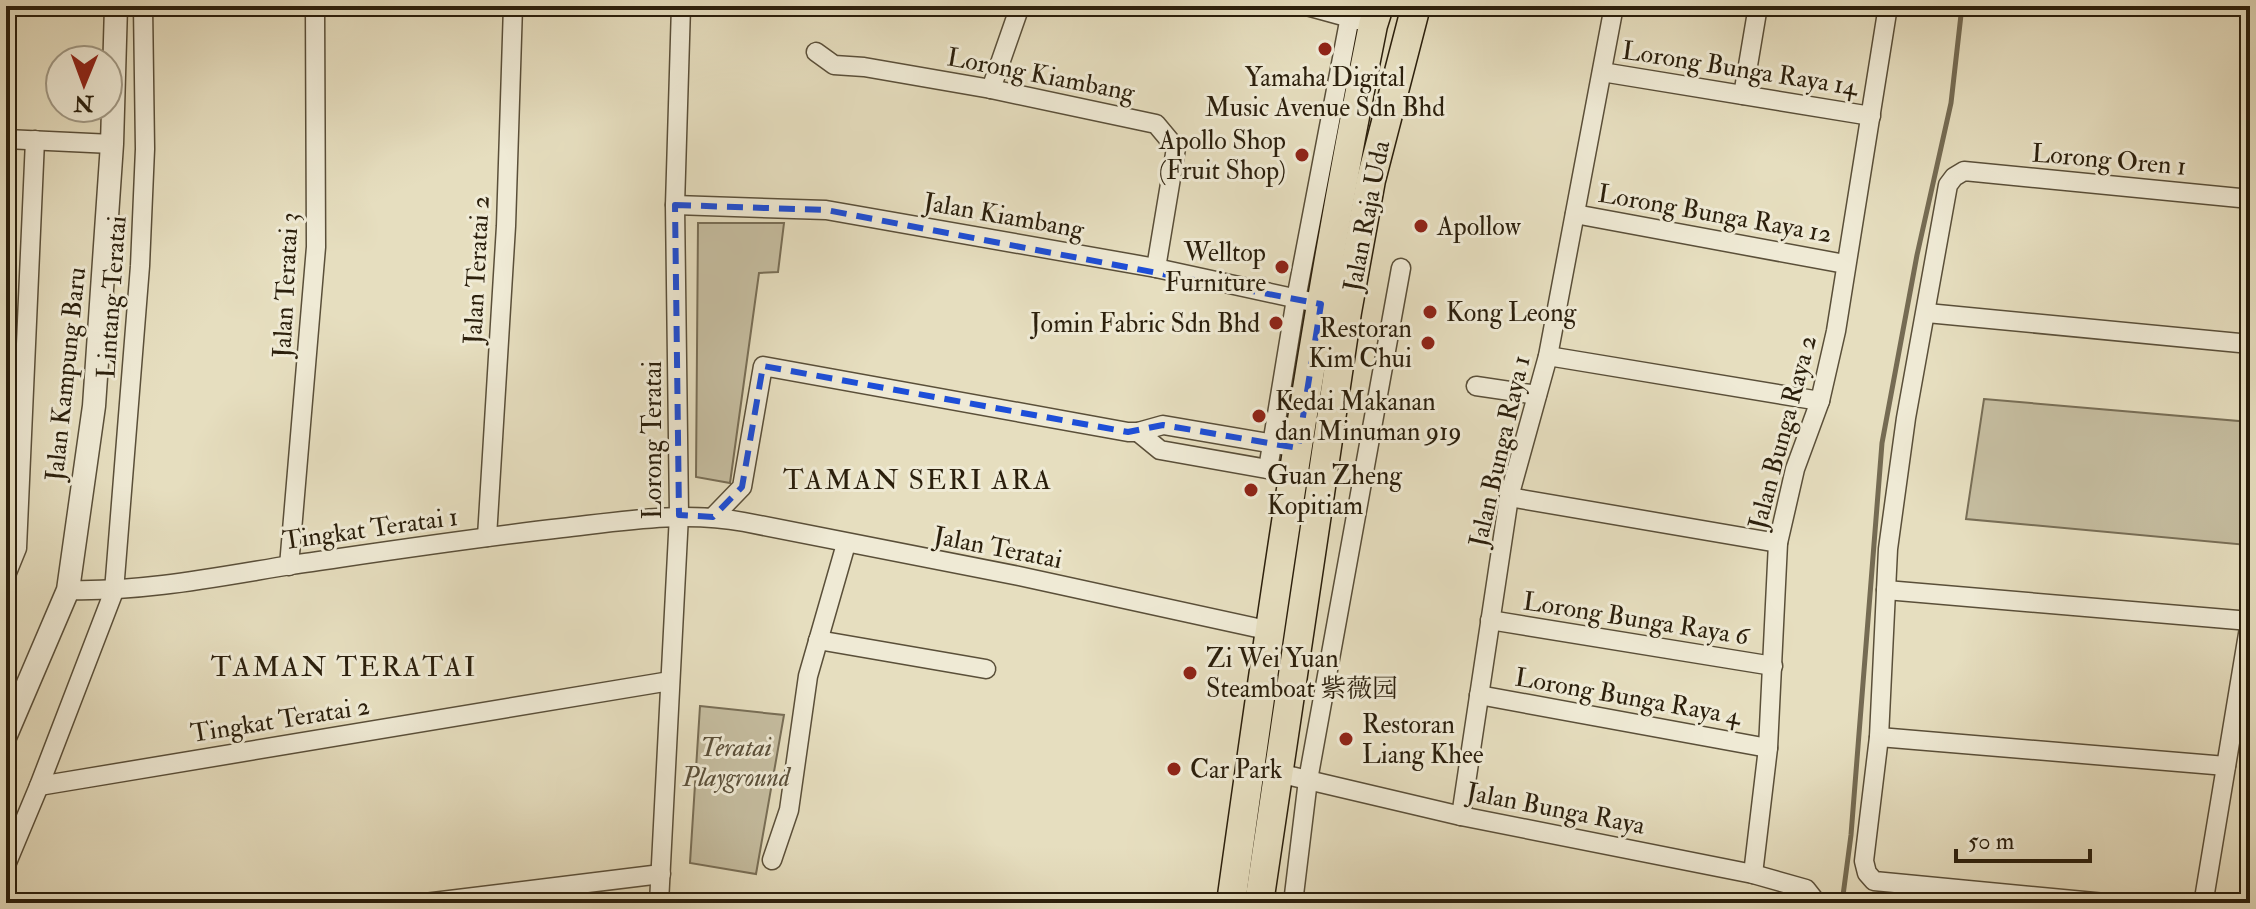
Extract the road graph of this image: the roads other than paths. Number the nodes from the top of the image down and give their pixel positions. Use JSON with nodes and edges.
{"nodes":[{"id":1,"x":116,"y":6,"type":"edge"},
{"id":2,"x":143,"y":6,"type":"edge"},
{"id":3,"x":315,"y":6,"type":"edge"},
{"id":4,"x":513,"y":6,"type":"edge"},
{"id":5,"x":681,"y":6,"type":"edge"},
{"id":6,"x":1020,"y":6,"type":"edge"},
{"id":7,"x":1307,"y":6,"type":"edge"},
{"id":8,"x":1416,"y":6,"type":"edge"},
{"id":9,"x":1614,"y":6,"type":"edge"},
{"id":10,"x":1758,"y":6,"type":"edge"},
{"id":11,"x":1888,"y":6,"type":"edge"},
{"id":12,"x":1363,"y":14,"type":"edge"},
{"id":13,"x":816,"y":52,"type":"dead end"},
{"id":14,"x":1602,"y":72,"type":"junction"},
{"id":15,"x":991,"y":89,"type":"junction"},
{"id":16,"x":1743,"y":95,"type":"junction"},
{"id":17,"x":1871,"y":116,"type":"junction"},
{"id":18,"x":6,"y":139,"type":"edge"},
{"id":19,"x":35,"y":140,"type":"junction"},
{"id":20,"x":112,"y":144,"type":"junction"},
{"id":21,"x":1344,"y":167,"type":"junction"},
{"id":22,"x":1372,"y":173,"type":"junction"},
{"id":23,"x":2250,"y":199,"type":"edge"},
{"id":24,"x":675,"y":205,"type":"junction"},
{"id":25,"x":1575,"y":214,"type":"junction"},
{"id":26,"x":1845,"y":264,"type":"junction"},
{"id":27,"x":1156,"y":268,"type":"junction"},
{"id":28,"x":1401,"y":268,"type":"dead end"},
{"id":29,"x":1309,"y":301,"type":"junction"},
{"id":30,"x":1927,"y":313,"type":"junction"},
{"id":31,"x":2250,"y":344,"type":"edge"},
{"id":32,"x":1548,"y":356,"type":"junction"},
{"id":33,"x":1476,"y":386,"type":"dead end"},
{"id":34,"x":1537,"y":395,"type":"junction"},
{"id":35,"x":1820,"y":401,"type":"junction"},
{"id":36,"x":1138,"y":432,"type":"junction"},
{"id":37,"x":1283,"y":458,"type":"junction"},
{"id":38,"x":1509,"y":497,"type":"junction"},
{"id":39,"x":679,"y":515,"type":"junction"},
{"id":40,"x":713,"y":517,"type":"junction"},
{"id":41,"x":487,"y":537,"type":"junction"},
{"id":42,"x":1778,"y":543,"type":"junction"},
{"id":43,"x":846,"y":544,"type":"junction"},
{"id":44,"x":289,"y":566,"type":"junction"},
{"id":45,"x":6,"y":575,"type":"edge"},
{"id":46,"x":68,"y":590,"type":"junction"},
{"id":47,"x":1886,"y":590,"type":"junction"},
{"id":48,"x":114,"y":591,"type":"junction"},
{"id":49,"x":1490,"y":620,"type":"junction"},
{"id":50,"x":2250,"y":622,"type":"edge"},
{"id":51,"x":1271,"y":631,"type":"junction"},
{"id":52,"x":818,"y":640,"type":"junction"},
{"id":53,"x":1773,"y":666,"type":"junction"},
{"id":54,"x":986,"y":669,"type":"dead end"},
{"id":55,"x":670,"y":681,"type":"junction"},
{"id":56,"x":1479,"y":695,"type":"junction"},
{"id":57,"x":6,"y":735,"type":"edge"},
{"id":58,"x":1879,"y":737,"type":"junction"},
{"id":59,"x":1768,"y":748,"type":"junction"},
{"id":60,"x":2226,"y":766,"type":"junction"},
{"id":61,"x":1278,"y":773,"type":"junction"},
{"id":62,"x":1308,"y":780,"type":"junction"},
{"id":63,"x":39,"y":786,"type":"junction"},
{"id":64,"x":1461,"y":816,"type":"junction"},
{"id":65,"x":772,"y":860,"type":"dead end"},
{"id":66,"x":6,"y":865,"type":"edge"},
{"id":67,"x":661,"y":874,"type":"junction"},
{"id":68,"x":1753,"y":874,"type":"junction"},
{"id":69,"x":425,"y":903,"type":"edge"},
{"id":70,"x":659,"y":903,"type":"edge"},
{"id":71,"x":1231,"y":903,"type":"edge"},
{"id":72,"x":1259,"y":903,"type":"edge"},
{"id":73,"x":1293,"y":903,"type":"edge"},
{"id":74,"x":1817,"y":903,"type":"edge"},
{"id":75,"x":2105,"y":903,"type":"edge"},
{"id":76,"x":2200,"y":903,"type":"edge"}],
"edges":[{"from":1,"to":20,"type":"street","name":"Jalan Kampung Baru"},
{"from":2,"to":48,"type":"street","name":"Lintang Teratai"},
{"from":3,"to":44,"type":"street","name":"Jalan Teratai 3"},
{"from":4,"to":41,"type":"street","name":"Jalan Teratai 2"},
{"from":5,"to":24,"type":"street","name":"Lorong Teratai"},
{"from":6,"to":15,"type":"street"},
{"from":7,"to":12,"type":"street"},
{"from":8,"to":22,"type":"main road","name":"Jalan Raja Uda"},
{"from":9,"to":14,"type":"street","name":"Jalan Bunga Raya 1"},
{"from":10,"to":16,"type":"street"},
{"from":11,"to":17,"type":"street","name":"Jalan Bunga Raya 2"},
{"from":12,"to":21,"type":"main road","name":"Jalan Raja Uda"},
{"from":12,"to":29,"type":"street","name":"Jalan Raja Uda"},
{"from":13,"to":15,"type":"street","name":"Lorong Kiambang"},
{"from":14,"to":16,"type":"street","name":"Lorong Bunga Raya 14"},
{"from":14,"to":25,"type":"street","name":"Jalan Bunga Raya 1"},
{"from":15,"to":27,"type":"street","name":"Lorong Kiambang"},
{"from":16,"to":17,"type":"street","name":"Lorong Bunga Raya 14"},
{"from":17,"to":26,"type":"street","name":"Jalan Bunga Raya 2"},
{"from":18,"to":19,"type":"street"},
{"from":19,"to":20,"type":"street"},
{"from":19,"to":45,"type":"street"},
{"from":20,"to":46,"type":"street","name":"Jalan Kampung Baru"},
{"from":21,"to":22,"type":"main road"},
{"from":21,"to":29,"type":"main road","name":"Jalan Raja Uda"},
{"from":22,"to":61,"type":"main road","name":"Jalan Raja Uda"},
{"from":23,"to":30,"type":"street","name":"Lorong Oren 1"},
{"from":24,"to":27,"type":"street","name":"Jalan Kiambang"},
{"from":24,"to":39,"type":"street","name":"Lorong Teratai"},
{"from":25,"to":26,"type":"street","name":"Lorong Bunga Raya 12"},
{"from":25,"to":32,"type":"street","name":"Jalan Bunga Raya 1"},
{"from":26,"to":35,"type":"street","name":"Jalan Bunga Raya 2"},
{"from":27,"to":29,"type":"street","name":"Jalan Kiambang"},
{"from":28,"to":62,"type":"street"},
{"from":29,"to":37,"type":"main road","name":"Jalan Raja Uda"},
{"from":30,"to":31,"type":"street"},
{"from":30,"to":47,"type":"street"},
{"from":32,"to":34,"type":"street","name":"Jalan Bunga Raya 1"},
{"from":32,"to":35,"type":"street"},
{"from":33,"to":34,"type":"street"},
{"from":34,"to":38,"type":"street","name":"Jalan Bunga Raya 1"},
{"from":35,"to":42,"type":"street","name":"Jalan Bunga Raya 2"},
{"from":36,"to":37,"type":"street"},
{"from":36,"to":37,"type":"street"},
{"from":36,"to":40,"type":"street"},
{"from":37,"to":51,"type":"main road","name":"Jalan Raja Uda"},
{"from":38,"to":42,"type":"street"},
{"from":38,"to":49,"type":"street","name":"Jalan Bunga Raya 1"},
{"from":39,"to":40,"type":"street","name":"Jalan Teratai"},
{"from":39,"to":41,"type":"street","name":"Tingkat Teratai 1"},
{"from":39,"to":55,"type":"street","name":"Lorong Teratai"},
{"from":40,"to":43,"type":"street","name":"Jalan Teratai"},
{"from":41,"to":44,"type":"street","name":"Tingkat Teratai 1"},
{"from":42,"to":53,"type":"street","name":"Jalan Bunga Raya 2"},
{"from":43,"to":51,"type":"street","name":"Jalan Teratai"},
{"from":43,"to":52,"type":"street"},
{"from":44,"to":48,"type":"street","name":"Tingkat Teratai 1"},
{"from":46,"to":48,"type":"street","name":"Tingkat Teratai 1"},
{"from":46,"to":57,"type":"street","name":"Jalan Kampung Baru"},
{"from":47,"to":50,"type":"street"},
{"from":47,"to":58,"type":"street"},
{"from":48,"to":63,"type":"street","name":"Lintang Teratai"},
{"from":49,"to":53,"type":"street","name":"Lorong Bunga Raya 6"},
{"from":49,"to":56,"type":"street","name":"Jalan Bunga Raya 1"},
{"from":50,"to":60,"type":"street"},
{"from":51,"to":71,"type":"main road","name":"Jalan Raja Uda"},
{"from":52,"to":54,"type":"street"},
{"from":52,"to":65,"type":"street"},
{"from":53,"to":59,"type":"street","name":"Jalan Bunga Raya 2"},
{"from":55,"to":63,"type":"street","name":"Tingkat Teratai 2"},
{"from":55,"to":67,"type":"street","name":"Lorong Teratai"},
{"from":56,"to":59,"type":"street","name":"Lorong Bunga Raya 4"},
{"from":56,"to":64,"type":"street","name":"Jalan Bunga Raya 1"},
{"from":58,"to":60,"type":"street"},
{"from":58,"to":75,"type":"street"},
{"from":59,"to":68,"type":"street","name":"Jalan Bunga Raya 2"},
{"from":60,"to":76,"type":"street"},
{"from":61,"to":62,"type":"street","name":"Jalan Bunga Raya"},
{"from":61,"to":72,"type":"main road","name":"Jalan Raja Uda"},
{"from":62,"to":64,"type":"street","name":"Jalan Bunga Raya"},
{"from":62,"to":73,"type":"street"},
{"from":63,"to":66,"type":"street","name":"Lintang Teratai"},
{"from":64,"to":68,"type":"street","name":"Jalan Bunga Raya"},
{"from":67,"to":69,"type":"street"},
{"from":67,"to":70,"type":"street","name":"Lorong Teratai"},
{"from":68,"to":74,"type":"street","name":"Jalan Bunga Raya"}]}
